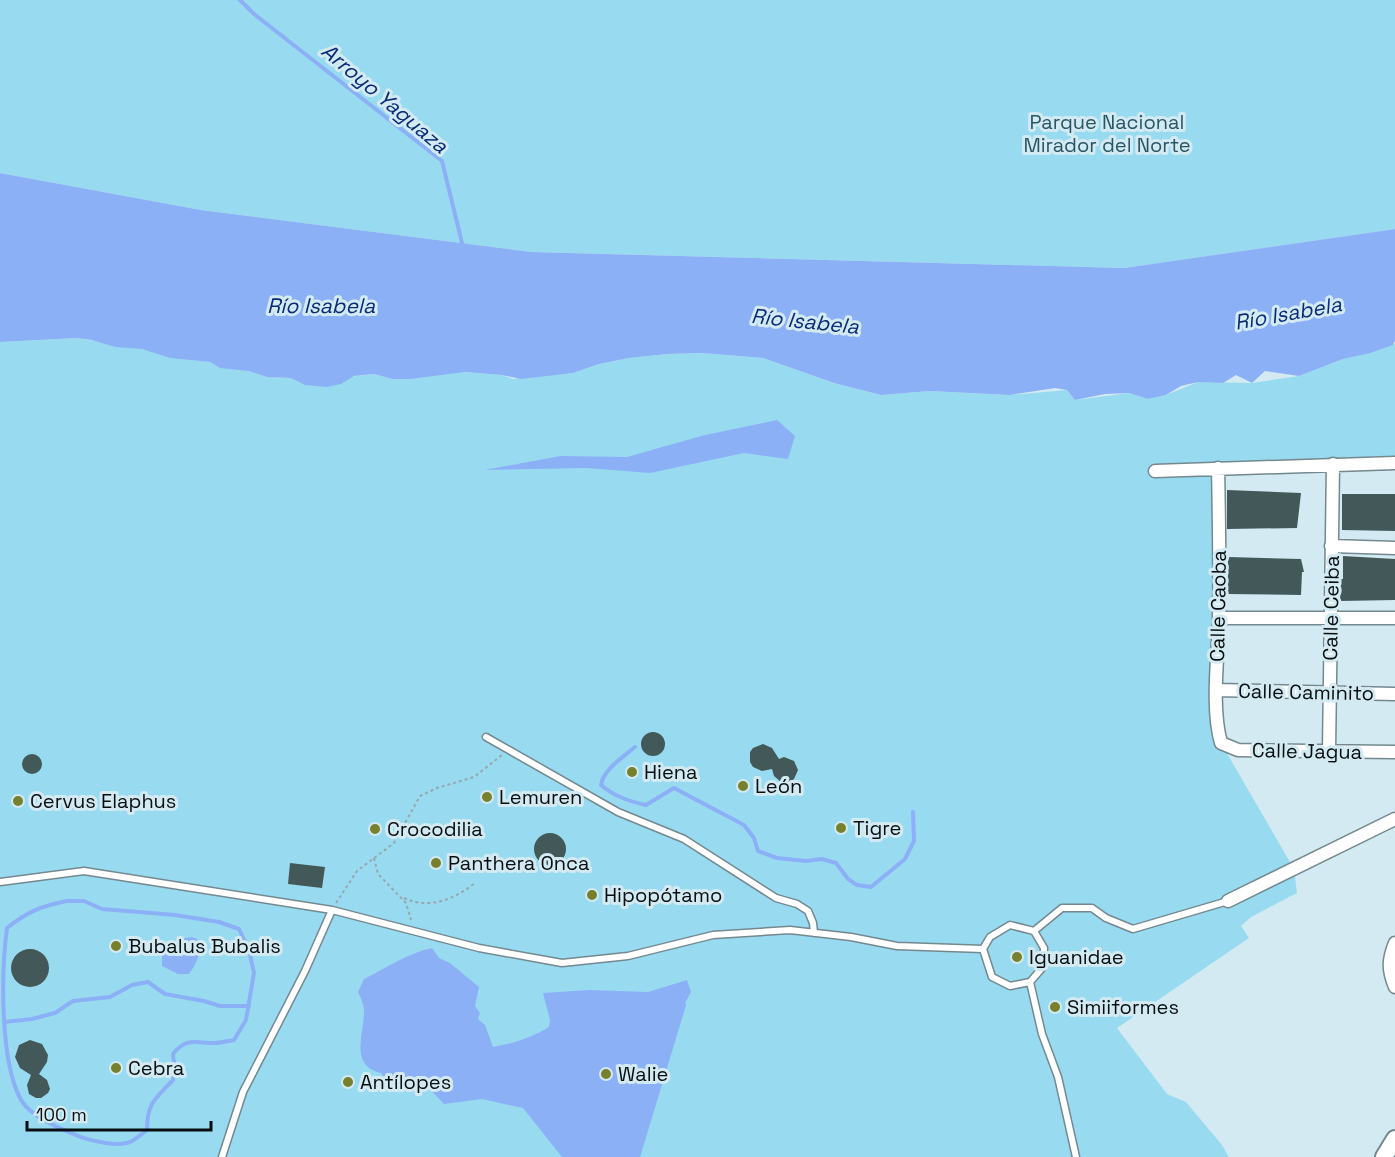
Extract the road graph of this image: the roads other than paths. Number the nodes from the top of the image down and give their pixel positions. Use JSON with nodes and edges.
{"nodes":[{"id":1,"x":1395,"y":463,"type":"edge"},
{"id":2,"x":1333,"y":465,"type":"junction"},
{"id":3,"x":1218,"y":468,"type":"junction"},
{"id":4,"x":1155,"y":471,"type":"dead end"},
{"id":5,"x":1331,"y":546,"type":"junction"},
{"id":6,"x":1395,"y":548,"type":"edge"},
{"id":7,"x":1330,"y":617,"type":"junction"},
{"id":8,"x":1219,"y":618,"type":"junction"},
{"id":9,"x":1395,"y":618,"type":"edge"},
{"id":10,"x":1217,"y":690,"type":"junction"},
{"id":11,"x":1330,"y":693,"type":"junction"},
{"id":12,"x":1395,"y":694,"type":"edge"},
{"id":13,"x":486,"y":737,"type":"dead end"},
{"id":14,"x":1221,"y":743,"type":"joint"},
{"id":15,"x":1329,"y":751,"type":"junction"},
{"id":16,"x":1395,"y":752,"type":"edge"},
{"id":17,"x":1395,"y":819,"type":"edge"},
{"id":18,"x":0,"y":882,"type":"edge"},
{"id":19,"x":1228,"y":901,"type":"joint"},
{"id":20,"x":332,"y":910,"type":"junction"},
{"id":21,"x":1034,"y":931,"type":"junction"},
{"id":22,"x":814,"y":933,"type":"junction"},
{"id":23,"x":1395,"y":943,"type":"edge"},
{"id":24,"x":983,"y":949,"type":"junction"},
{"id":25,"x":1030,"y":982,"type":"junction"},
{"id":26,"x":1395,"y":987,"type":"edge"},
{"id":27,"x":1395,"y":1139,"type":"edge"},
{"id":28,"x":222,"y":1157,"type":"edge"},
{"id":29,"x":1076,"y":1157,"type":"edge"},
{"id":30,"x":1384,"y":1157,"type":"edge"}],
"edges":[{"from":1,"to":2,"type":"street"},
{"from":2,"to":3,"type":"street"},
{"from":2,"to":5,"type":"street","name":"Calle Ceiba"},
{"from":3,"to":4,"type":"street"},
{"from":3,"to":8,"type":"street","name":"Calle Caoba"},
{"from":5,"to":6,"type":"street"},
{"from":5,"to":7,"type":"street","name":"Calle Ceiba"},
{"from":7,"to":8,"type":"street"},
{"from":7,"to":9,"type":"street"},
{"from":7,"to":11,"type":"street","name":"Calle Ceiba"},
{"from":8,"to":10,"type":"street","name":"Calle Caoba"},
{"from":10,"to":11,"type":"street","name":"Calle Caminito"},
{"from":10,"to":14,"type":"street","name":"Calle Caoba"},
{"from":11,"to":12,"type":"street","name":"Calle Caminito"},
{"from":11,"to":15,"type":"street","name":"Calle Ceiba"},
{"from":13,"to":22,"type":"lane"},
{"from":14,"to":15,"type":"street","name":"Calle Jagua"},
{"from":15,"to":16,"type":"street","name":"Calle Jagua"},
{"from":17,"to":19,"type":"street"},
{"from":18,"to":20,"type":"lane"},
{"from":19,"to":21,"type":"lane"},
{"from":20,"to":22,"type":"lane"},
{"from":20,"to":28,"type":"lane"},
{"from":21,"to":24,"type":"lane"},
{"from":21,"to":25,"type":"lane"},
{"from":22,"to":24,"type":"lane"},
{"from":23,"to":26,"type":"street"},
{"from":24,"to":25,"type":"lane"},
{"from":25,"to":29,"type":"lane"},
{"from":27,"to":30,"type":"main road"}]}
